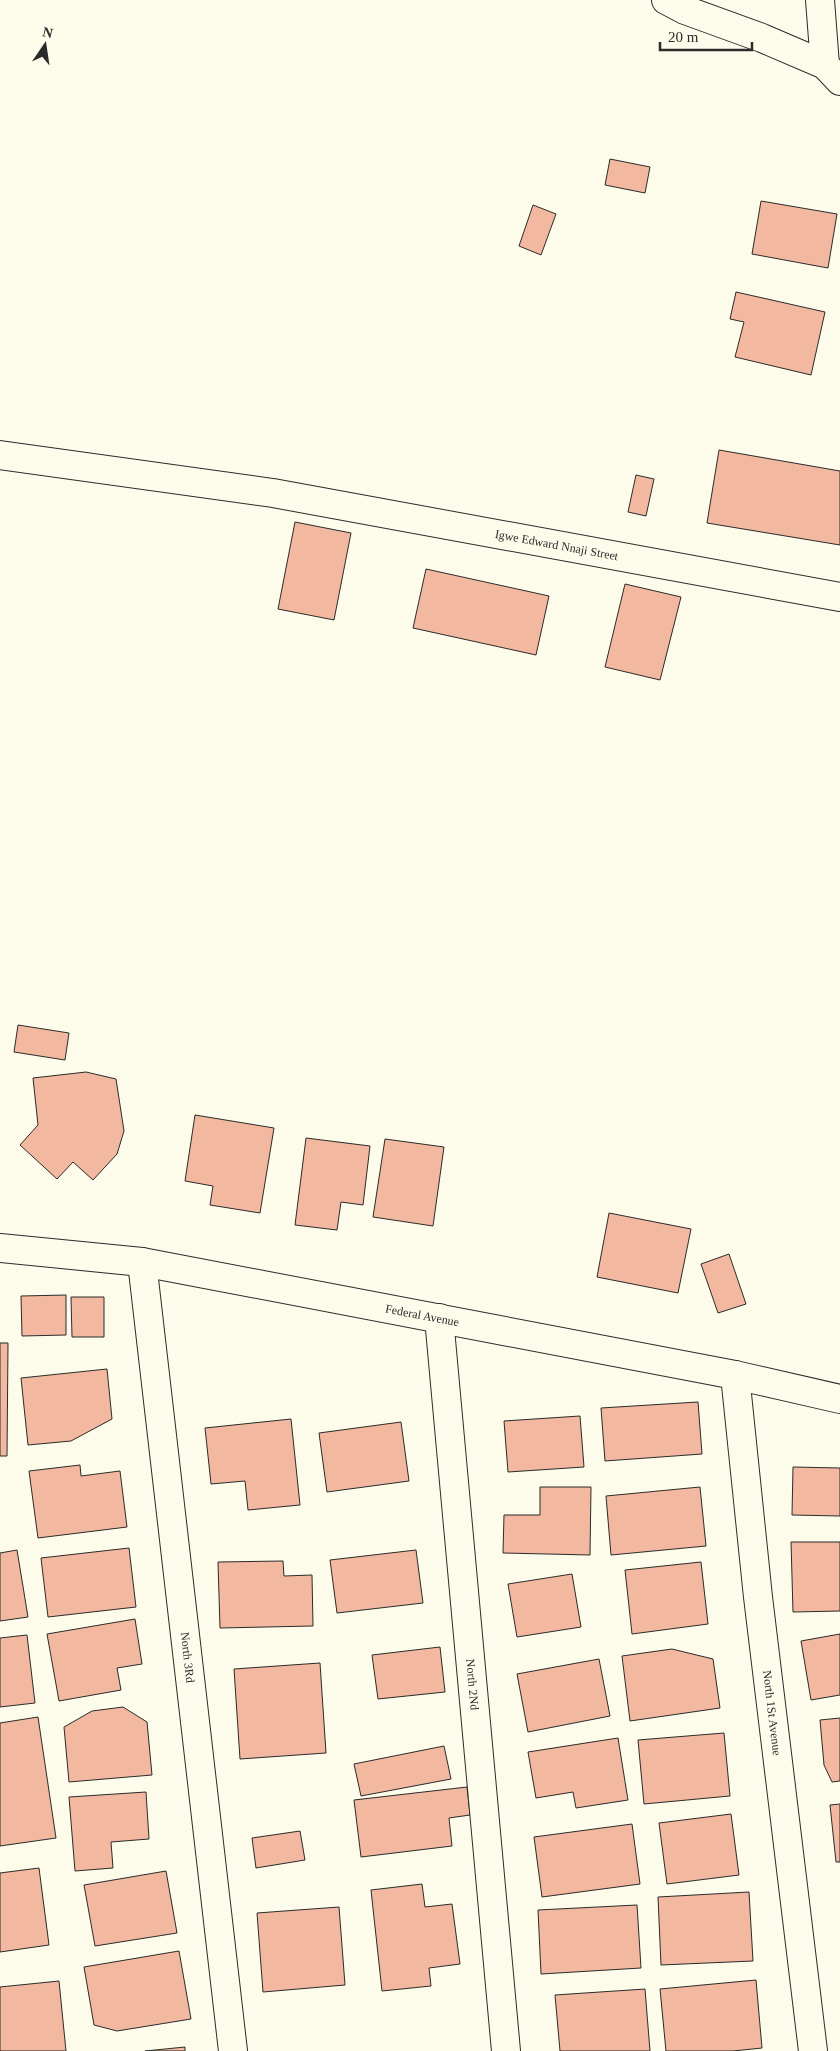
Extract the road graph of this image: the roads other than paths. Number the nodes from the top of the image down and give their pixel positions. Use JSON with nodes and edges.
{"nodes":[{"id":1,"x":666,"y":0,"type":"edge"},
{"id":2,"x":820,"y":0,"type":"edge"},
{"id":3,"x":832,"y":73,"type":"edge"},
{"id":4,"x":0,"y":455,"type":"edge"},
{"id":5,"x":840,"y":597,"type":"edge"},
{"id":6,"x":0,"y":1248,"type":"edge"},
{"id":7,"x":142,"y":1262,"type":"junction"},
{"id":8,"x":439,"y":1318,"type":"junction"},
{"id":9,"x":735,"y":1375,"type":"junction"},
{"id":10,"x":840,"y":1399,"type":"edge"},
{"id":11,"x":233,"y":2051,"type":"edge"},
{"id":12,"x":506,"y":2051,"type":"edge"},
{"id":13,"x":813,"y":2051,"type":"edge"}],
"edges":[{"from":1,"to":3,"type":"street"},
{"from":2,"to":3,"type":"street"},
{"from":4,"to":5,"type":"street","name":"Igwe Edward Nnaji Street"},
{"from":6,"to":7,"type":"street","name":"Federal Avenue"},
{"from":7,"to":8,"type":"street","name":"Federal Avenue"},
{"from":7,"to":11,"type":"street","name":"North 3Rd"},
{"from":8,"to":9,"type":"street","name":"Federal Avenue"},
{"from":8,"to":12,"type":"street","name":"North 2Nd"},
{"from":9,"to":10,"type":"street","name":"Federal Avenue"},
{"from":9,"to":13,"type":"street","name":"North 1St Avenue"}]}
